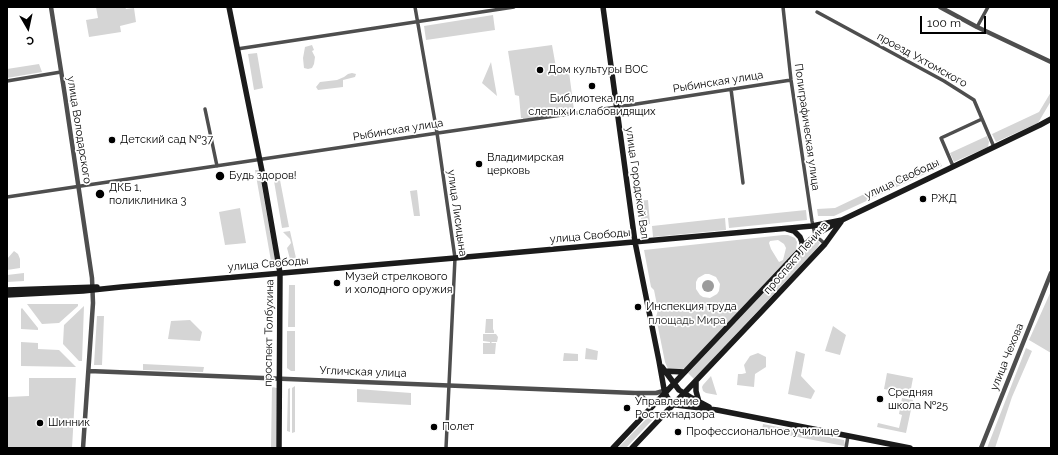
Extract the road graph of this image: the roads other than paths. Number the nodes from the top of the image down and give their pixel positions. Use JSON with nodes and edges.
{"nodes":[{"id":1,"x":51,"y":7,"type":"edge"},
{"id":2,"x":229,"y":7,"type":"edge"},
{"id":3,"x":415,"y":7,"type":"edge"},
{"id":4,"x":514,"y":7,"type":"edge"},
{"id":5,"x":603,"y":7,"type":"edge"},
{"id":6,"x":783,"y":7,"type":"edge"},
{"id":7,"x":940,"y":7,"type":"edge"},
{"id":8,"x":988,"y":7,"type":"edge"},
{"id":9,"x":817,"y":12,"type":"dead end"},
{"id":10,"x":418,"y":22,"type":"junction"},
{"id":11,"x":977,"y":27,"type":"junction"},
{"id":12,"x":237,"y":49,"type":"junction"},
{"id":13,"x":1051,"y":62,"type":"edge"},
{"id":14,"x":61,"y":72,"type":"junction"},
{"id":15,"x":791,"y":80,"type":"junction"},
{"id":16,"x":7,"y":81,"type":"edge"},
{"id":17,"x":731,"y":89,"type":"junction"},
{"id":18,"x":617,"y":107,"type":"junction"},
{"id":19,"x":205,"y":109,"type":"dead end"},
{"id":20,"x":982,"y":119,"type":"junction"},
{"id":21,"x":1051,"y":119,"type":"edge"},
{"id":22,"x":1040,"y":125,"type":"junction"},
{"id":23,"x":1051,"y":125,"type":"edge"},
{"id":24,"x":437,"y":133,"type":"junction"},
{"id":25,"x":994,"y":146,"type":"junction"},
{"id":26,"x":260,"y":160,"type":"junction"},
{"id":27,"x":217,"y":166,"type":"junction"},
{"id":28,"x":953,"y":166,"type":"junction"},
{"id":29,"x":743,"y":183,"type":"dead end"},
{"id":30,"x":78,"y":187,"type":"junction"},
{"id":31,"x":7,"y":197,"type":"edge"},
{"id":32,"x":842,"y":220,"type":"junction"},
{"id":33,"x":812,"y":226,"type":"junction"},
{"id":34,"x":781,"y":228,"type":"junction"},
{"id":35,"x":815,"y":235,"type":"junction"},
{"id":36,"x":635,"y":242,"type":"junction"},
{"id":37,"x":825,"y":244,"type":"junction"},
{"id":38,"x":802,"y":248,"type":"junction"},
{"id":39,"x":455,"y":258,"type":"junction"},
{"id":40,"x":280,"y":273,"type":"junction"},
{"id":41,"x":1051,"y":273,"type":"edge"},
{"id":42,"x":93,"y":288,"type":"junction"},
{"id":43,"x":7,"y":290,"type":"edge"},
{"id":44,"x":7,"y":295,"type":"edge"},
{"id":45,"x":89,"y":371,"type":"junction"},
{"id":46,"x":684,"y":372,"type":"junction"},
{"id":47,"x":663,"y":374,"type":"junction"},
{"id":48,"x":279,"y":379,"type":"junction"},
{"id":49,"x":696,"y":381,"type":"junction"},
{"id":50,"x":450,"y":386,"type":"junction"},
{"id":51,"x":635,"y":393,"type":"junction"},
{"id":52,"x":666,"y":393,"type":"junction"},
{"id":53,"x":678,"y":394,"type":"junction"},
{"id":54,"x":700,"y":402,"type":"junction"},
{"id":55,"x":653,"y":406,"type":"junction"},
{"id":56,"x":717,"y":410,"type":"junction"},
{"id":57,"x":848,"y":436,"type":"junction"},
{"id":58,"x":83,"y":448,"type":"edge"},
{"id":59,"x":279,"y":448,"type":"edge"},
{"id":60,"x":446,"y":448,"type":"edge"},
{"id":61,"x":612,"y":448,"type":"edge"},
{"id":62,"x":632,"y":448,"type":"edge"},
{"id":63,"x":846,"y":448,"type":"edge"},
{"id":64,"x":910,"y":448,"type":"edge"},
{"id":65,"x":981,"y":448,"type":"edge"}],
"edges":[{"from":1,"to":14,"type":"street","name":"улица Володарского"},
{"from":2,"to":12,"type":"main road","name":"проспект Толбухина"},
{"from":3,"to":10,"type":"street","name":"улица Лисицына"},
{"from":4,"to":10,"type":"street"},
{"from":5,"to":18,"type":"main road","name":"улица Городской Вал"},
{"from":6,"to":15,"type":"street","name":"Полиграфическая улица"},
{"from":7,"to":11,"type":"street"},
{"from":8,"to":11,"type":"street"},
{"from":9,"to":20,"type":"street","name":"проезд Ухтомского"},
{"from":10,"to":12,"type":"street"},
{"from":10,"to":24,"type":"street","name":"улица Лисицына"},
{"from":11,"to":13,"type":"street"},
{"from":12,"to":26,"type":"main road","name":"проспект Толбухина"},
{"from":14,"to":16,"type":"street"},
{"from":14,"to":30,"type":"street","name":"улица Володарского"},
{"from":15,"to":17,"type":"street","name":"Рыбинская улица"},
{"from":15,"to":33,"type":"street","name":"Полиграфическая улица"},
{"from":17,"to":18,"type":"street","name":"Рыбинская улица"},
{"from":17,"to":29,"type":"street"},
{"from":18,"to":24,"type":"street","name":"Рыбинская улица"},
{"from":18,"to":36,"type":"main road","name":"улица Городской Вал"},
{"from":19,"to":27,"type":"street"},
{"from":20,"to":25,"type":"street","name":"проезд Ухтомского"},
{"from":20,"to":28,"type":"street"},
{"from":21,"to":22,"type":"main road","name":"улица Свободы"},
{"from":22,"to":23,"type":"main road"},
{"from":22,"to":25,"type":"main road","name":"улица Свободы"},
{"from":24,"to":26,"type":"street","name":"Рыбинская улица"},
{"from":24,"to":39,"type":"street","name":"улица Лисицына"},
{"from":25,"to":28,"type":"main road","name":"улица Свободы"},
{"from":26,"to":27,"type":"street","name":"Рыбинская улица"},
{"from":26,"to":40,"type":"main road","name":"проспект Толбухина"},
{"from":27,"to":30,"type":"street","name":"Рыбинская улица"},
{"from":28,"to":32,"type":"main road","name":"улица Свободы"},
{"from":30,"to":31,"type":"street","name":"Рыбинская улица"},
{"from":30,"to":42,"type":"street","name":"улица Володарского"},
{"from":32,"to":33,"type":"main road","name":"улица Свободы"},
{"from":32,"to":35,"type":"main road","name":"проспект Ленина"},
{"from":32,"to":37,"type":"main road","name":"проспект Ленина"},
{"from":33,"to":34,"type":"main road","name":"улица Свободы"},
{"from":33,"to":35,"type":"street","name":"Полиграфическая улица"},
{"from":34,"to":36,"type":"main road","name":"улица Свободы"},
{"from":34,"to":38,"type":"main road"},
{"from":35,"to":37,"type":"street","name":"Полиграфическая улица"},
{"from":35,"to":38,"type":"main road","name":"проспект Ленина"},
{"from":36,"to":39,"type":"main road","name":"улица Свободы"},
{"from":36,"to":47,"type":"main road","name":"улица Городской Вал"},
{"from":37,"to":49,"type":"main road","name":"проспект Ленина"},
{"from":38,"to":46,"type":"main road","name":"проспект Ленина"},
{"from":39,"to":40,"type":"main road","name":"улица Свободы"},
{"from":39,"to":50,"type":"street","name":"улица Лисицына"},
{"from":40,"to":42,"type":"main road","name":"улица Свободы"},
{"from":40,"to":48,"type":"main road","name":"проспект Толбухина"},
{"from":41,"to":65,"type":"street","name":"улица Чехова"},
{"from":42,"to":43,"type":"main road","name":"улица Свободы"},
{"from":42,"to":44,"type":"main road","name":"улица Свободы"},
{"from":42,"to":45,"type":"street","name":"улица Володарского"},
{"from":45,"to":48,"type":"street","name":"Угличская улица"},
{"from":45,"to":58,"type":"street","name":"улица Володарского"},
{"from":46,"to":47,"type":"main road"},
{"from":46,"to":53,"type":"main road","name":"проспект Ленина"},
{"from":47,"to":52,"type":"main road","name":"улица Городской Вал"},
{"from":47,"to":53,"type":"main road","name":"улица Городской Вал"},
{"from":48,"to":50,"type":"street","name":"Угличская улица"},
{"from":48,"to":59,"type":"main road","name":"проспект Толбухина"},
{"from":49,"to":53,"type":"main road","name":"проспект Ленина"},
{"from":49,"to":54,"type":"main road"},
{"from":50,"to":51,"type":"street","name":"Угличская улица"},
{"from":50,"to":60,"type":"street","name":"улица Лисицына"},
{"from":51,"to":52,"type":"street","name":"Угличская улица"},
{"from":51,"to":55,"type":"street"},
{"from":52,"to":53,"type":"main road"},
{"from":52,"to":53,"type":"main road"},
{"from":52,"to":55,"type":"main road"},
{"from":53,"to":54,"type":"main road"},
{"from":53,"to":56,"type":"main road"},
{"from":53,"to":62,"type":"main road","name":"проспект Ленина"},
{"from":54,"to":56,"type":"main road"},
{"from":55,"to":61,"type":"main road"},
{"from":56,"to":57,"type":"main road"},
{"from":57,"to":63,"type":"street"},
{"from":57,"to":64,"type":"main road"}]}
